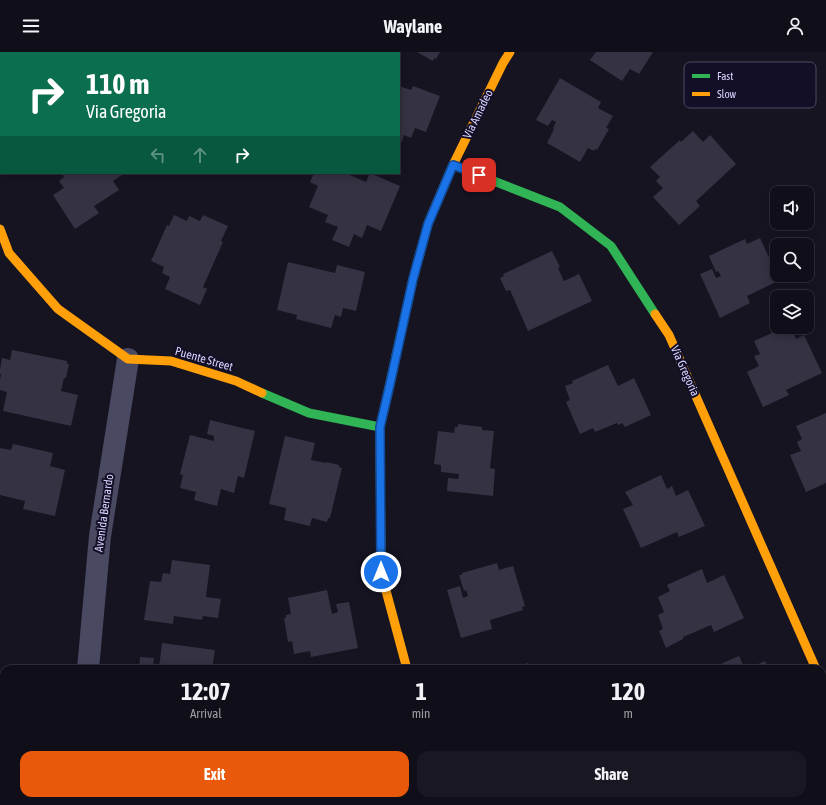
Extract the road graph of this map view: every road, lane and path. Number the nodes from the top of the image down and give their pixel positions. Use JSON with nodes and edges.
{"nodes":[{"id":1,"x":510,"y":52,"type":"edge"},
{"id":2,"x":453,"y":165,"type":"junction"},
{"id":3,"x":0,"y":229,"type":"edge"},
{"id":4,"x":128,"y":359,"type":"junction"},
{"id":5,"x":380,"y":427,"type":"junction"},
{"id":6,"x":88,"y":665,"type":"edge"},
{"id":7,"x":407,"y":665,"type":"edge"},
{"id":8,"x":814,"y":665,"type":"edge"}],
"edges":[{"from":1,"to":2,"type":"street","name":"Via Amadeo"},
{"from":2,"to":5,"type":"street","name":"Via Amadeo"},
{"from":2,"to":8,"type":"street","name":"Via Gregoria"},
{"from":3,"to":4,"type":"street"},
{"from":4,"to":5,"type":"street","name":"Puente Street"},
{"from":4,"to":6,"type":"street","name":"Avenida Bernardo"},
{"from":5,"to":7,"type":"street","name":"Via Amadeo"}]}
